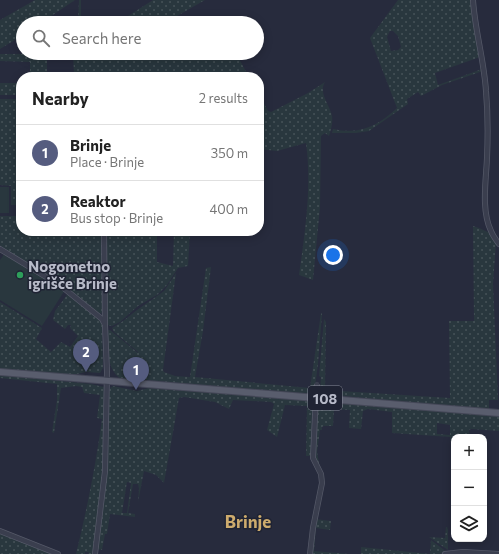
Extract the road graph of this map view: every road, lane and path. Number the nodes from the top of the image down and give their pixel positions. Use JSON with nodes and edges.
{"nodes":[{"id":1,"x":473,"y":0,"type":"edge"},
{"id":2,"x":104,"y":236,"type":"edge"},
{"id":3,"x":499,"y":244,"type":"edge"},
{"id":4,"x":0,"y":248,"type":"edge"},
{"id":5,"x":104,"y":325,"type":"junction"},
{"id":6,"x":0,"y":372,"type":"edge"},
{"id":7,"x":107,"y":381,"type":"junction"},
{"id":8,"x":317,"y":384,"type":"dead end"},
{"id":9,"x":499,"y":413,"type":"edge"},
{"id":10,"x":0,"y":531,"type":"edge"},
{"id":11,"x":58,"y":554,"type":"edge"},
{"id":12,"x":95,"y":554,"type":"edge"},
{"id":13,"x":310,"y":554,"type":"edge"},
{"id":14,"x":445,"y":554,"type":"edge"},
{"id":15,"x":499,"y":554,"type":"edge"}],
"edges":[{"from":1,"to":3,"type":"street"},
{"from":2,"to":5,"type":"street"},
{"from":4,"to":5,"type":"street"},
{"from":5,"to":7,"type":"street"},
{"from":6,"to":7,"type":"main road","number":"108"},
{"from":7,"to":9,"type":"main road","number":"108"},
{"from":7,"to":12,"type":"street"},
{"from":8,"to":13,"type":"street","bridge":true},
{"from":10,"to":11,"type":"street"},
{"from":14,"to":15,"type":"street"}]}
